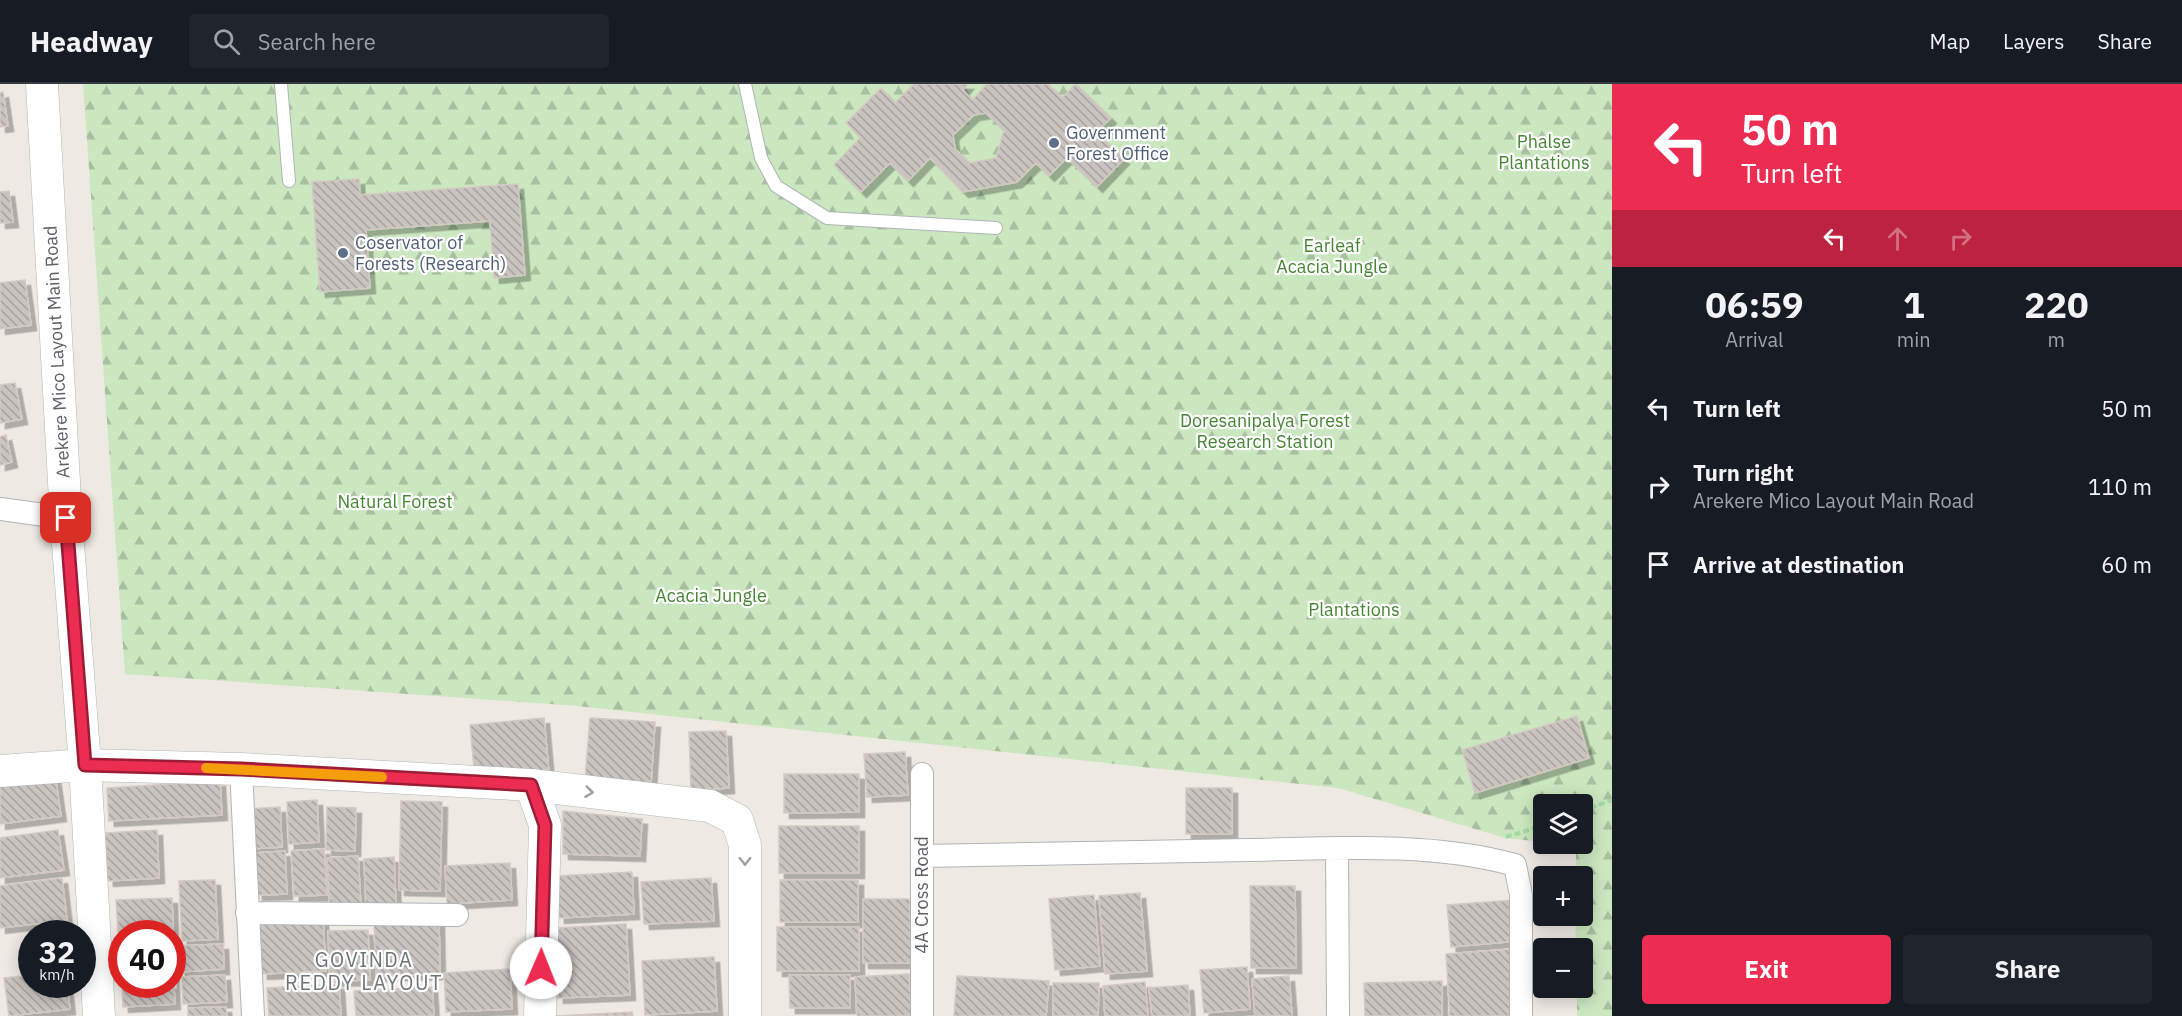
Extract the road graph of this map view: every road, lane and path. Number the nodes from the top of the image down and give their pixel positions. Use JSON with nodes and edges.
{"nodes":[{"id":1,"x":42,"y":84,"type":"edge"},
{"id":2,"x":280,"y":84,"type":"edge"},
{"id":3,"x":745,"y":84,"type":"edge"},
{"id":4,"x":289,"y":181,"type":"dead end"},
{"id":5,"x":996,"y":228,"type":"dead end"},
{"id":6,"x":0,"y":509,"type":"edge"},
{"id":7,"x":66,"y":518,"type":"junction"},
{"id":8,"x":85,"y":765,"type":"junction"},
{"id":9,"x":241,"y":769,"type":"junction"},
{"id":10,"x":0,"y":771,"type":"edge"},
{"id":11,"x":922,"y":774,"type":"dead end"},
{"id":12,"x":531,"y":785,"type":"junction"},
{"id":13,"x":1612,"y":800,"type":"edge"},
{"id":14,"x":1593,"y":807,"type":"edge"},
{"id":15,"x":1338,"y":848,"type":"junction"},
{"id":16,"x":922,"y":855,"type":"junction"},
{"id":17,"x":247,"y":912,"type":"junction"},
{"id":18,"x":457,"y":915,"type":"dead end"},
{"id":19,"x":99,"y":1016,"type":"edge"},
{"id":20,"x":253,"y":1016,"type":"edge"},
{"id":21,"x":540,"y":1016,"type":"edge"},
{"id":22,"x":745,"y":1016,"type":"edge"},
{"id":23,"x":922,"y":1016,"type":"edge"},
{"id":24,"x":1338,"y":1016,"type":"edge"},
{"id":25,"x":1521,"y":1016,"type":"edge"}],
"edges":[{"from":1,"to":7,"type":"street","name":"Arekere Mico Layout Main Road"},
{"from":2,"to":4,"type":"lane"},
{"from":3,"to":5,"type":"lane"},
{"from":6,"to":7,"type":"street"},
{"from":7,"to":8,"type":"street","name":"Arekere Mico Layout Main Road"},
{"from":8,"to":9,"type":"street"},
{"from":8,"to":10,"type":"street"},
{"from":8,"to":19,"type":"street","name":"Arekere Mico Layout Main Road"},
{"from":9,"to":12,"type":"street"},
{"from":9,"to":17,"type":"street"},
{"from":11,"to":16,"type":"street","name":"4A Cross Road"},
{"from":12,"to":21,"type":"street"},
{"from":12,"to":22,"type":"street","one_way":true},
{"from":13,"to":14,"type":"path"},
{"from":15,"to":16,"type":"street"},
{"from":15,"to":24,"type":"street"},
{"from":15,"to":25,"type":"street"},
{"from":16,"to":23,"type":"street","name":"4A Cross Road"},
{"from":17,"to":18,"type":"street"},
{"from":17,"to":20,"type":"street"}]}
